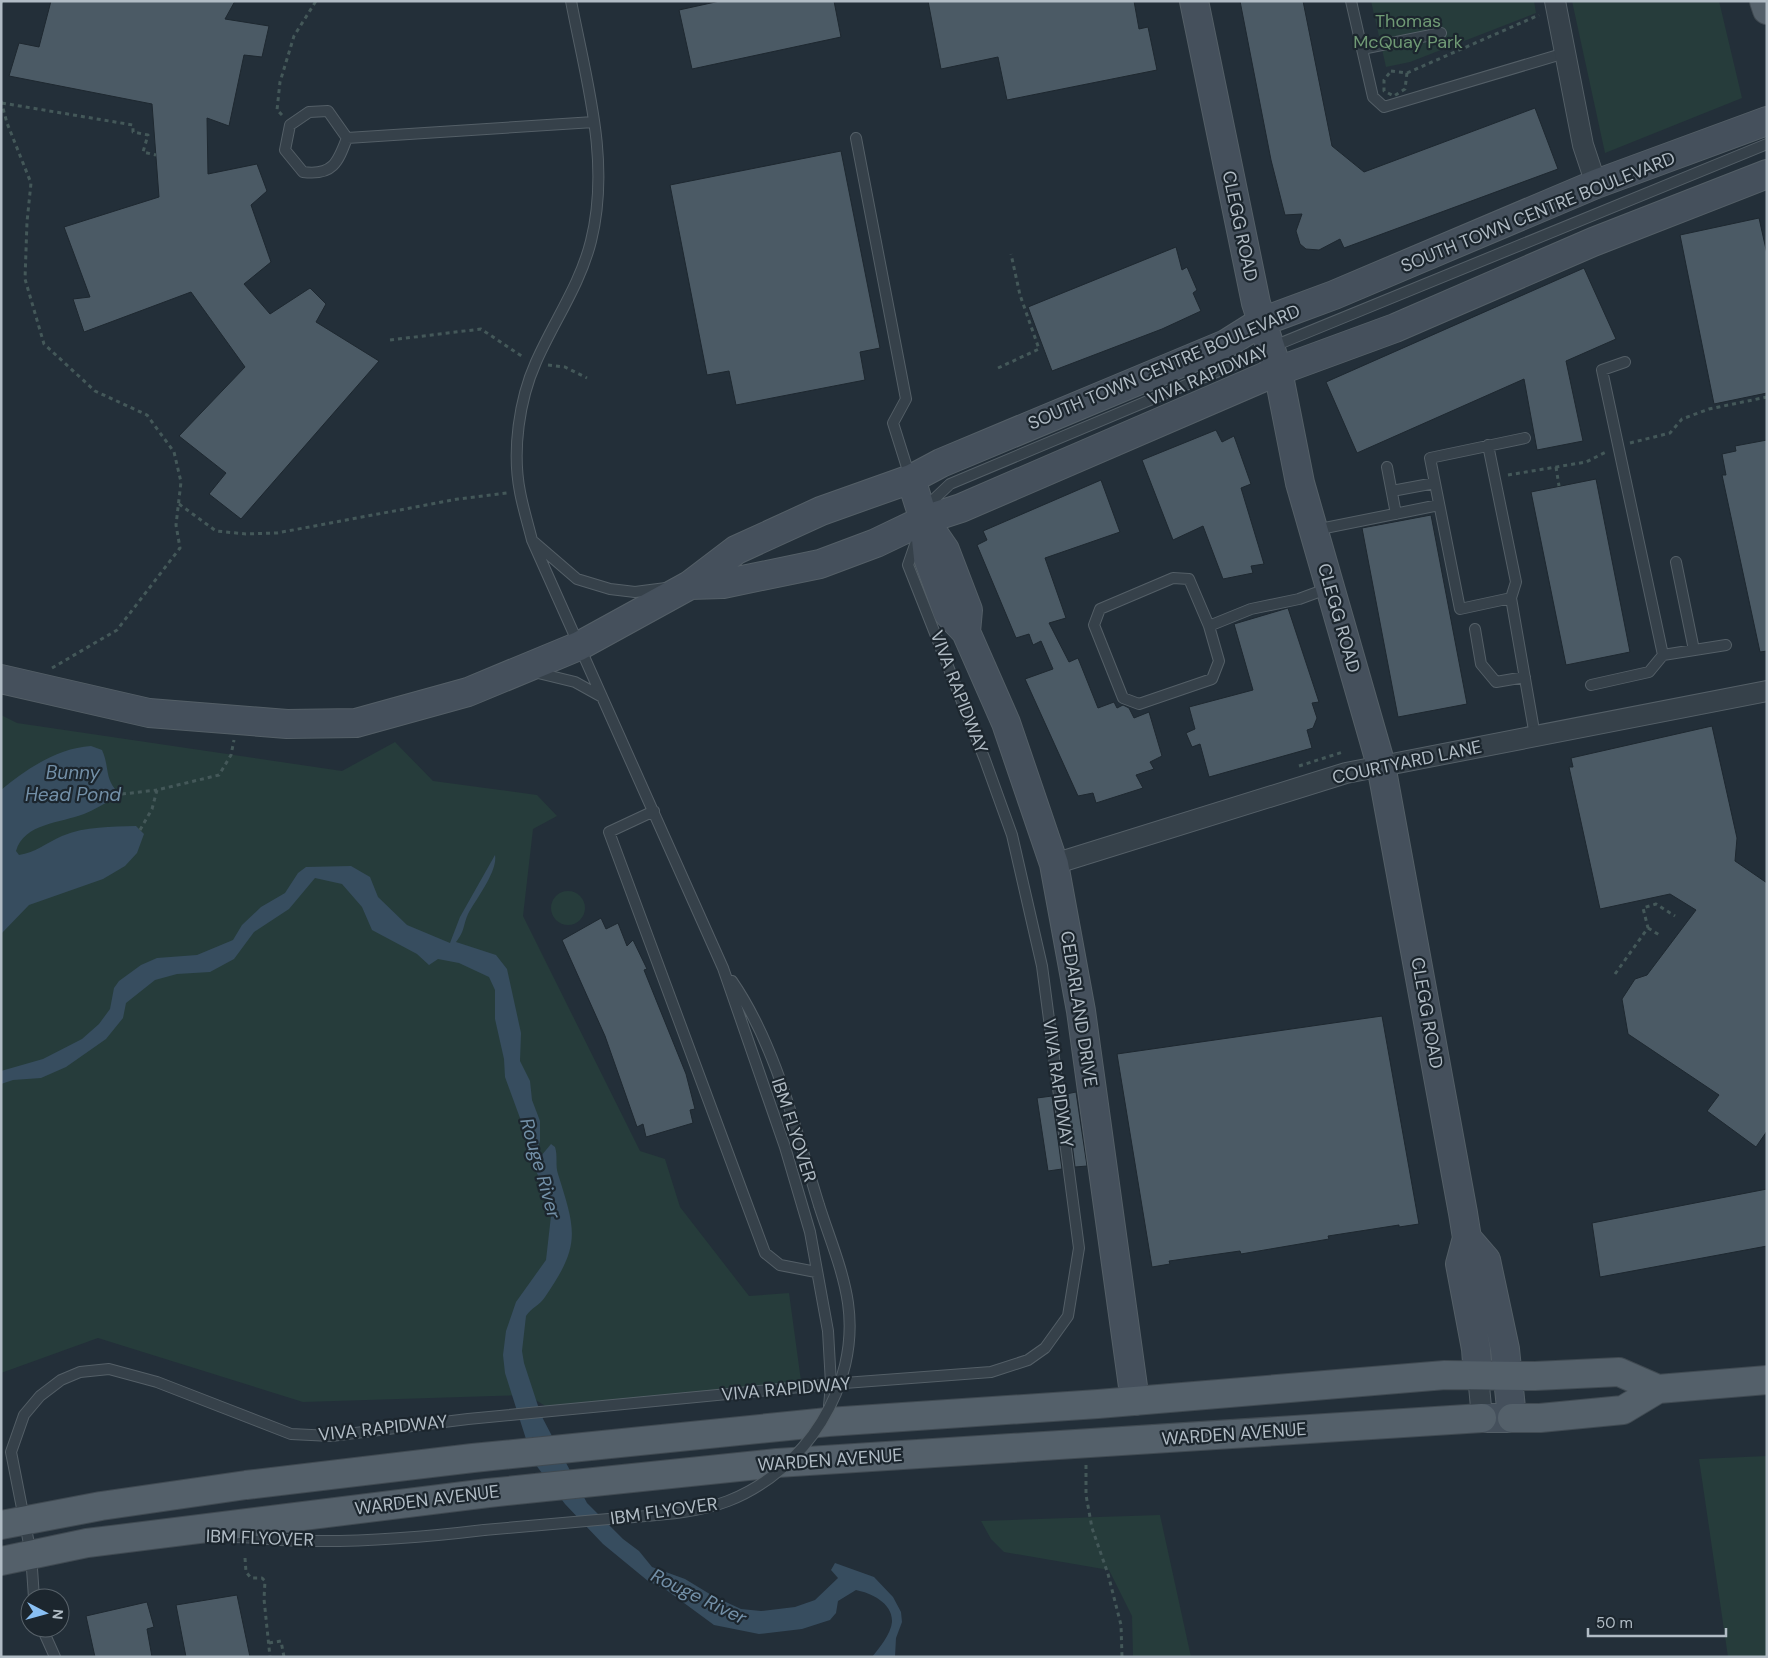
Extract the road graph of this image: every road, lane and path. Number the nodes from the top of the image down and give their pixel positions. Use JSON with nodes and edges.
{"nodes":[{"id":1,"x":316,"y":1,"type":"edge"},
{"id":2,"x":571,"y":1,"type":"edge"},
{"id":3,"x":1194,"y":1,"type":"edge"},
{"id":4,"x":1351,"y":1,"type":"edge"},
{"id":5,"x":1555,"y":1,"type":"edge"},
{"id":6,"x":1764,"y":1,"type":"edge"},
{"id":7,"x":1767,"y":10,"type":"edge"},
{"id":8,"x":1540,"y":15,"type":"dead end"},
{"id":9,"x":1442,"y":33,"type":"dead end"},
{"id":10,"x":1362,"y":49,"type":"junction"},
{"id":11,"x":1565,"y":53,"type":"junction"},
{"id":12,"x":1407,"y":73,"type":"junction"},
{"id":13,"x":2,"y":102,"type":"edge"},
{"id":14,"x":1767,"y":121,"type":"edge"},
{"id":15,"x":594,"y":122,"type":"junction"},
{"id":16,"x":290,"y":125,"type":"junction"},
{"id":17,"x":347,"y":138,"type":"junction"},
{"id":18,"x":856,"y":138,"type":"dead end"},
{"id":19,"x":1767,"y":144,"type":"edge"},
{"id":20,"x":156,"y":155,"type":"dead end"},
{"id":21,"x":1767,"y":174,"type":"edge"},
{"id":22,"x":1596,"y":184,"type":"junction"},
{"id":23,"x":1011,"y":254,"type":"dead end"},
{"id":24,"x":390,"y":340,"type":"dead end"},
{"id":25,"x":1269,"y":347,"type":"junction"},
{"id":26,"x":1625,"y":362,"type":"dead end"},
{"id":27,"x":535,"y":363,"type":"junction"},
{"id":28,"x":998,"y":368,"type":"dead end"},
{"id":29,"x":587,"y":378,"type":"dead end"},
{"id":30,"x":1767,"y":397,"type":"edge"},
{"id":31,"x":1525,"y":438,"type":"dead end"},
{"id":32,"x":1488,"y":445,"type":"junction"},
{"id":33,"x":1618,"y":446,"type":"junction"},
{"id":34,"x":1387,"y":467,"type":"dead end"},
{"id":35,"x":1556,"y":467,"type":"junction"},
{"id":36,"x":1495,"y":477,"type":"junction"},
{"id":37,"x":911,"y":479,"type":"junction"},
{"id":38,"x":1435,"y":483,"type":"junction"},
{"id":39,"x":1560,"y":486,"type":"dead end"},
{"id":40,"x":1392,"y":491,"type":"junction"},
{"id":41,"x":520,"y":492,"type":"junction"},
{"id":42,"x":178,"y":503,"type":"junction"},
{"id":43,"x":1439,"y":505,"type":"junction"},
{"id":44,"x":1396,"y":514,"type":"junction"},
{"id":45,"x":924,"y":520,"type":"junction"},
{"id":46,"x":1314,"y":530,"type":"junction"},
{"id":47,"x":774,"y":533,"type":"junction"},
{"id":48,"x":532,"y":540,"type":"junction"},
{"id":49,"x":1676,"y":562,"type":"dead end"},
{"id":50,"x":792,"y":569,"type":"junction"},
{"id":51,"x":690,"y":585,"type":"junction"},
{"id":52,"x":1330,"y":588,"type":"junction"},
{"id":53,"x":1511,"y":598,"type":"junction"},
{"id":54,"x":1209,"y":626,"type":"junction"},
{"id":55,"x":1475,"y":629,"type":"dead end"},
{"id":56,"x":1726,"y":645,"type":"dead end"},
{"id":57,"x":579,"y":646,"type":"junction"},
{"id":58,"x":1694,"y":650,"type":"junction"},
{"id":59,"x":1664,"y":655,"type":"junction"},
{"id":60,"x":523,"y":669,"type":"junction"},
{"id":61,"x":1525,"y":678,"type":"junction"},
{"id":62,"x":13,"y":681,"type":"edge"},
{"id":63,"x":1591,"y":685,"type":"dead end"},
{"id":64,"x":1767,"y":691,"type":"edge"},
{"id":65,"x":602,"y":697,"type":"junction"},
{"id":66,"x":238,"y":720,"type":"junction"},
{"id":67,"x":1535,"y":736,"type":"junction"},
{"id":68,"x":1381,"y":765,"type":"junction"},
{"id":69,"x":157,"y":790,"type":"junction"},
{"id":70,"x":114,"y":794,"type":"dead end"},
{"id":71,"x":654,"y":811,"type":"junction"},
{"id":72,"x":140,"y":830,"type":"dead end"},
{"id":73,"x":1054,"y":864,"type":"junction"},
{"id":74,"x":1674,"y":916,"type":"dead end"},
{"id":75,"x":1648,"y":928,"type":"junction"},
{"id":76,"x":1661,"y":936,"type":"dead end"},
{"id":77,"x":723,"y":968,"type":"junction"},
{"id":78,"x":1615,"y":974,"type":"dead end"},
{"id":79,"x":1467,"y":1238,"type":"junction"},
{"id":80,"x":816,"y":1272,"type":"junction"},
{"id":81,"x":1478,"y":1375,"type":"junction"},
{"id":82,"x":1508,"y":1376,"type":"junction"},
{"id":83,"x":1767,"y":1380,"type":"edge"},
{"id":84,"x":831,"y":1384,"type":"junction"},
{"id":85,"x":1658,"y":1389,"type":"junction"},
{"id":86,"x":1135,"y":1402,"type":"junction"},
{"id":87,"x":1482,"y":1418,"type":"junction"},
{"id":88,"x":1512,"y":1418,"type":"junction"},
{"id":89,"x":828,"y":1422,"type":"junction"},
{"id":90,"x":1086,"y":1445,"type":"junction"},
{"id":91,"x":12,"y":1523,"type":"edge"},
{"id":92,"x":142,"y":1536,"type":"junction"},
{"id":93,"x":31,"y":1554,"type":"junction"},
{"id":94,"x":246,"y":1558,"type":"dead end"},
{"id":95,"x":1,"y":1561,"type":"edge"},
{"id":96,"x":33,"y":1588,"type":"edge"},
{"id":97,"x":46,"y":1638,"type":"edge"},
{"id":98,"x":269,"y":1644,"type":"junction"},
{"id":99,"x":55,"y":1657,"type":"edge"},
{"id":100,"x":270,"y":1657,"type":"edge"},
{"id":101,"x":284,"y":1657,"type":"edge"},
{"id":102,"x":1122,"y":1657,"type":"edge"}],
"edges":[{"from":1,"to":16,"type":"path"},
{"from":2,"to":15,"type":"lane"},
{"from":3,"to":25,"type":"street","name":"CLEGG ROAD"},
{"from":4,"to":10,"type":"lane"},
{"from":5,"to":11,"type":"street"},
{"from":6,"to":7,"type":"main road"},
{"from":8,"to":12,"type":"path"},
{"from":9,"to":10,"type":"lane"},
{"from":10,"to":11,"type":"lane"},
{"from":11,"to":22,"type":"street"},
{"from":12,"to":12,"type":"path"},
{"from":13,"to":20,"type":"path"},
{"from":13,"to":42,"type":"path"},
{"from":14,"to":22,"type":"street","name":"SOUTH TOWN CENTRE BOULEVARD"},
{"from":15,"to":17,"type":"lane"},
{"from":15,"to":27,"type":"lane"},
{"from":16,"to":17,"type":"lane"},
{"from":16,"to":17,"type":"lane"},
{"from":18,"to":37,"type":"lane"},
{"from":19,"to":25,"type":"lane","name":"VIVA RAPIDWAY"},
{"from":21,"to":25,"type":"street","name":"SOUTH TOWN CENTRE BOULEVARD"},
{"from":22,"to":25,"type":"street","name":"SOUTH TOWN CENTRE BOULEVARD"},
{"from":23,"to":28,"type":"path"},
{"from":24,"to":27,"type":"path"},
{"from":25,"to":37,"type":"street","name":"SOUTH TOWN CENTRE BOULEVARD"},
{"from":25,"to":45,"type":"street","name":"SOUTH TOWN CENTRE BOULEVARD"},
{"from":25,"to":46,"type":"street","name":"CLEGG ROAD"},
{"from":26,"to":33,"type":"lane"},
{"from":27,"to":29,"type":"path"},
{"from":27,"to":41,"type":"lane"},
{"from":30,"to":33,"type":"path"},
{"from":31,"to":32,"type":"lane"},
{"from":32,"to":36,"type":"lane"},
{"from":32,"to":38,"type":"lane"},
{"from":33,"to":35,"type":"path"},
{"from":33,"to":59,"type":"lane"},
{"from":34,"to":40,"type":"lane"},
{"from":35,"to":36,"type":"path"},
{"from":35,"to":39,"type":"path"},
{"from":36,"to":53,"type":"lane"},
{"from":37,"to":45,"type":"street","name":"CEDARLAND DRIVE"},
{"from":37,"to":47,"type":"street","name":"SOUTH TOWN CENTRE BOULEVARD"},
{"from":38,"to":40,"type":"lane"},
{"from":38,"to":43,"type":"lane"},
{"from":40,"to":44,"type":"lane"},
{"from":41,"to":42,"type":"path"},
{"from":41,"to":48,"type":"lane"},
{"from":42,"to":62,"type":"path"},
{"from":43,"to":44,"type":"lane"},
{"from":43,"to":53,"type":"lane"},
{"from":44,"to":46,"type":"lane"},
{"from":45,"to":50,"type":"street","name":"SOUTH TOWN CENTRE BOULEVARD"},
{"from":45,"to":73,"type":"street","name":"CEDARLAND DRIVE"},
{"from":45,"to":84,"type":"lane","name":"VIVA RAPIDWAY"},
{"from":46,"to":52,"type":"street","name":"CLEGG ROAD"},
{"from":47,"to":50,"type":"street"},
{"from":47,"to":51,"type":"street","name":"SOUTH TOWN CENTRE BOULEVARD"},
{"from":48,"to":51,"type":"lane"},
{"from":48,"to":57,"type":"lane"},
{"from":49,"to":58,"type":"lane"},
{"from":50,"to":51,"type":"street","name":"SOUTH TOWN CENTRE BOULEVARD"},
{"from":51,"to":57,"type":"street","name":"SOUTH TOWN CENTRE BOULEVARD"},
{"from":52,"to":54,"type":"lane"},
{"from":52,"to":68,"type":"street","name":"CLEGG ROAD"},
{"from":53,"to":61,"type":"lane"},
{"from":54,"to":54,"type":"lane"},
{"from":55,"to":61,"type":"lane"},
{"from":56,"to":58,"type":"lane"},
{"from":57,"to":60,"type":"street","name":"SOUTH TOWN CENTRE BOULEVARD"},
{"from":57,"to":65,"type":"lane"},
{"from":58,"to":59,"type":"lane"},
{"from":59,"to":63,"type":"lane"},
{"from":60,"to":65,"type":"lane"},
{"from":60,"to":66,"type":"street","name":"SOUTH TOWN CENTRE BOULEVARD"},
{"from":61,"to":67,"type":"lane"},
{"from":62,"to":66,"type":"street","name":"SOUTH TOWN CENTRE BOULEVARD"},
{"from":64,"to":67,"type":"street","name":"COURTYARD LANE"},
{"from":65,"to":71,"type":"lane"},
{"from":66,"to":69,"type":"path"},
{"from":67,"to":68,"type":"street","name":"COURTYARD LANE"},
{"from":68,"to":73,"type":"street","name":"COURTYARD LANE"},
{"from":68,"to":79,"type":"street","name":"CLEGG ROAD"},
{"from":69,"to":70,"type":"path"},
{"from":69,"to":72,"type":"path"},
{"from":71,"to":77,"type":"lane"},
{"from":71,"to":80,"type":"lane"},
{"from":73,"to":86,"type":"street","name":"CEDARLAND DRIVE"},
{"from":74,"to":75,"type":"path"},
{"from":75,"to":76,"type":"path"},
{"from":75,"to":78,"type":"path"},
{"from":77,"to":80,"type":"lane"},
{"from":77,"to":92,"type":"lane","name":"IBM FLYOVER","bridge":true},
{"from":79,"to":81,"type":"street","name":"CLEGG ROAD"},
{"from":79,"to":82,"type":"street"},
{"from":80,"to":84,"type":"lane"},
{"from":81,"to":82,"type":"main road","name":"WARDEN AVENUE"},
{"from":81,"to":86,"type":"main road","name":"WARDEN AVENUE"},
{"from":81,"to":87,"type":"street","name":"CLEGG ROAD"},
{"from":82,"to":85,"type":"main road","name":"WARDEN AVENUE"},
{"from":82,"to":88,"type":"street"},
{"from":83,"to":85,"type":"main road","name":"WARDEN AVENUE"},
{"from":84,"to":89,"type":"lane"},
{"from":84,"to":91,"type":"lane","name":"VIVA RAPIDWAY"},
{"from":85,"to":88,"type":"main road","name":"WARDEN AVENUE"},
{"from":86,"to":89,"type":"main road","name":"WARDEN AVENUE"},
{"from":87,"to":88,"type":"street","name":"WARDEN AVENUE"},
{"from":87,"to":90,"type":"main road","name":"WARDEN AVENUE"},
{"from":89,"to":91,"type":"main road","name":"WARDEN AVENUE"},
{"from":90,"to":92,"type":"main road","name":"WARDEN AVENUE"},
{"from":90,"to":102,"type":"path"},
{"from":91,"to":93,"type":"lane","name":"VIVA RAPIDWAY"},
{"from":92,"to":93,"type":"main road","name":"WARDEN AVENUE"},
{"from":93,"to":95,"type":"main road","name":"WARDEN AVENUE"},
{"from":93,"to":96,"type":"lane","name":"VIVA RAPIDWAY"},
{"from":94,"to":98,"type":"path"},
{"from":97,"to":99,"type":"lane"},
{"from":98,"to":100,"type":"path"},
{"from":98,"to":101,"type":"path"}]}
